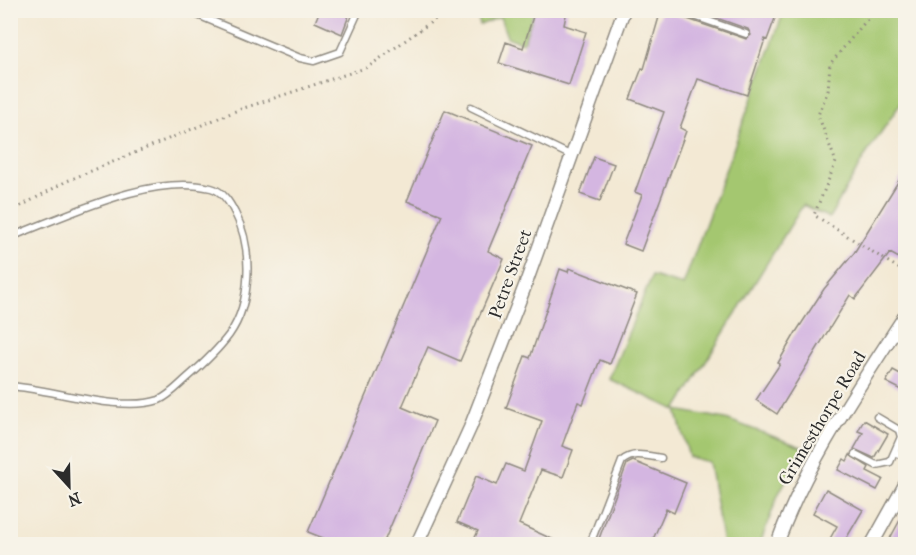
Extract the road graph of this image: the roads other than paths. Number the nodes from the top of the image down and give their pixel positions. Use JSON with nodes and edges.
{"nodes":[{"id":1,"x":186,"y":10,"type":"edge"},
{"id":2,"x":359,"y":10,"type":"edge"},
{"id":3,"x":624,"y":10,"type":"edge"},
{"id":4,"x":677,"y":10,"type":"edge"},
{"id":5,"x":746,"y":34,"type":"dead end"},
{"id":6,"x":471,"y":107,"type":"dead end"},
{"id":7,"x":572,"y":156,"type":"junction"},
{"id":8,"x":10,"y":237,"type":"edge"},
{"id":9,"x":906,"y":314,"type":"edge"},
{"id":10,"x":10,"y":386,"type":"edge"},
{"id":11,"x":877,"y":417,"type":"dead end"},
{"id":12,"x":895,"y":452,"type":"junction"},
{"id":13,"x":855,"y":454,"type":"dead end"},
{"id":14,"x":661,"y":458,"type":"dead end"},
{"id":15,"x":906,"y":458,"type":"edge"},
{"id":16,"x":906,"y":483,"type":"edge"},
{"id":17,"x":417,"y":544,"type":"edge"},
{"id":18,"x":590,"y":544,"type":"edge"},
{"id":19,"x":777,"y":544,"type":"edge"},
{"id":20,"x":872,"y":544,"type":"edge"}],
"edges":[{"from":1,"to":2,"type":"lane"},
{"from":3,"to":7,"type":"street","name":"Petre Street"},
{"from":4,"to":5,"type":"lane"},
{"from":6,"to":7,"type":"lane"},
{"from":7,"to":17,"type":"street","name":"Petre Street"},
{"from":8,"to":10,"type":"lane"},
{"from":9,"to":19,"type":"street","name":"Grimesthorpe Road"},
{"from":11,"to":12,"type":"lane"},
{"from":12,"to":13,"type":"lane"},
{"from":12,"to":15,"type":"lane"},
{"from":14,"to":18,"type":"lane"},
{"from":16,"to":20,"type":"street"}]}
